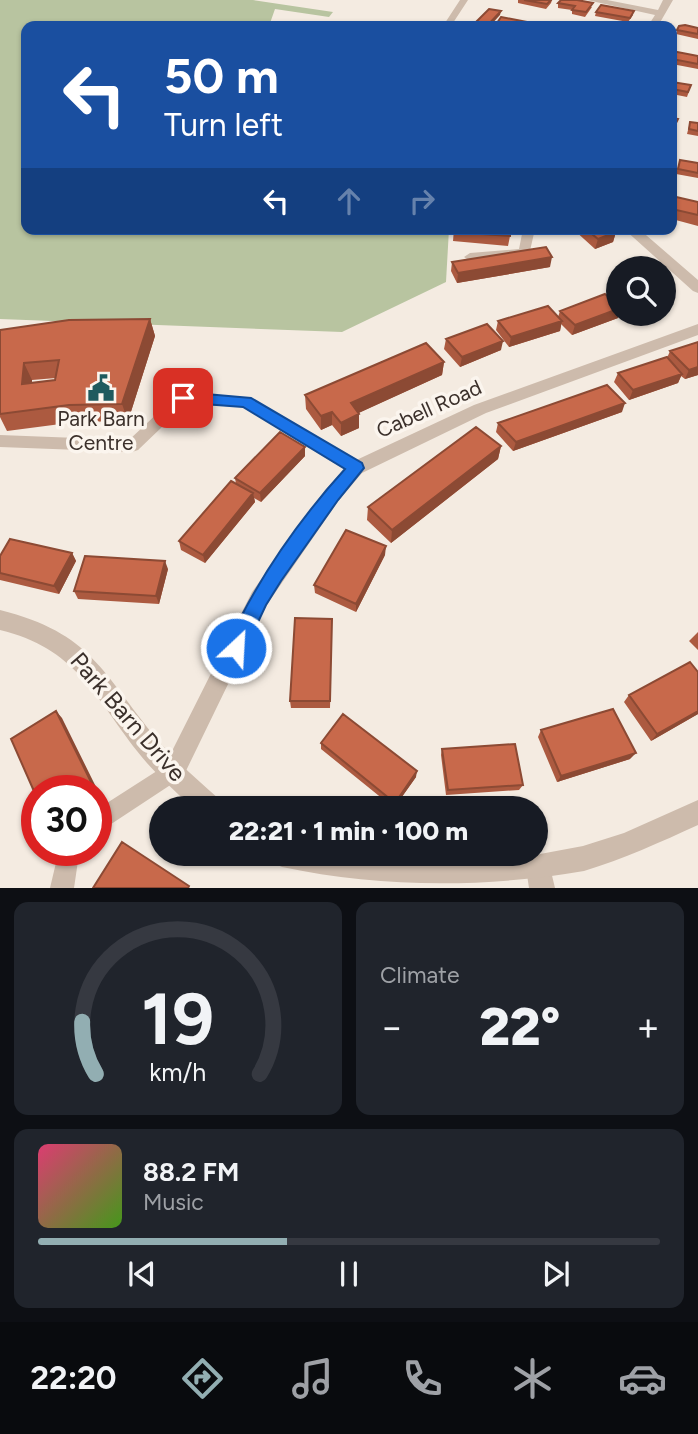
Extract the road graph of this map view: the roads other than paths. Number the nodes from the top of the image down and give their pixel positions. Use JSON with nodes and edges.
{"nodes":[{"id":1,"x":464,"y":0,"type":"edge"},
{"id":2,"x":592,"y":0,"type":"edge"},
{"id":3,"x":668,"y":0,"type":"edge"},
{"id":4,"x":660,"y":13,"type":"junction"},
{"id":5,"x":450,"y":21,"type":"edge"},
{"id":6,"x":656,"y":21,"type":"edge"},
{"id":7,"x":528,"y":235,"type":"edge"},
{"id":8,"x":638,"y":235,"type":"edge"},
{"id":9,"x":470,"y":257,"type":"edge"},
{"id":10,"x":698,"y":288,"type":"edge"},
{"id":11,"x":698,"y":328,"type":"edge"},
{"id":12,"x":0,"y":441,"type":"edge"},
{"id":13,"x":356,"y":468,"type":"junction"},
{"id":14,"x":0,"y":620,"type":"edge"},
{"id":15,"x":174,"y":771,"type":"junction"},
{"id":16,"x":198,"y":796,"type":"edge"},
{"id":17,"x":112,"y":812,"type":"edge"},
{"id":18,"x":698,"y":812,"type":"edge"},
{"id":19,"x":66,"y":866,"type":"edge"},
{"id":20,"x":332,"y":866,"type":"edge"},
{"id":21,"x":540,"y":878,"type":"edge"},
{"id":22,"x":62,"y":888,"type":"edge"}],
"edges":[{"from":1,"to":5,"type":"lane"},
{"from":2,"to":4,"type":"street"},
{"from":3,"to":4,"type":"street"},
{"from":4,"to":6,"type":"street"},
{"from":7,"to":9,"type":"lane"},
{"from":8,"to":10,"type":"street"},
{"from":11,"to":13,"type":"street","name":"Cabell Road"},
{"from":12,"to":13,"type":"lane"},
{"from":13,"to":15,"type":"street","name":"Cabell Road"},
{"from":14,"to":15,"type":"street","name":"Park Barn Drive"},
{"from":15,"to":16,"type":"street","name":"Park Barn Drive"},
{"from":15,"to":17,"type":"lane"},
{"from":18,"to":21,"type":"street"},
{"from":19,"to":22,"type":"lane"},
{"from":20,"to":21,"type":"street"}]}
